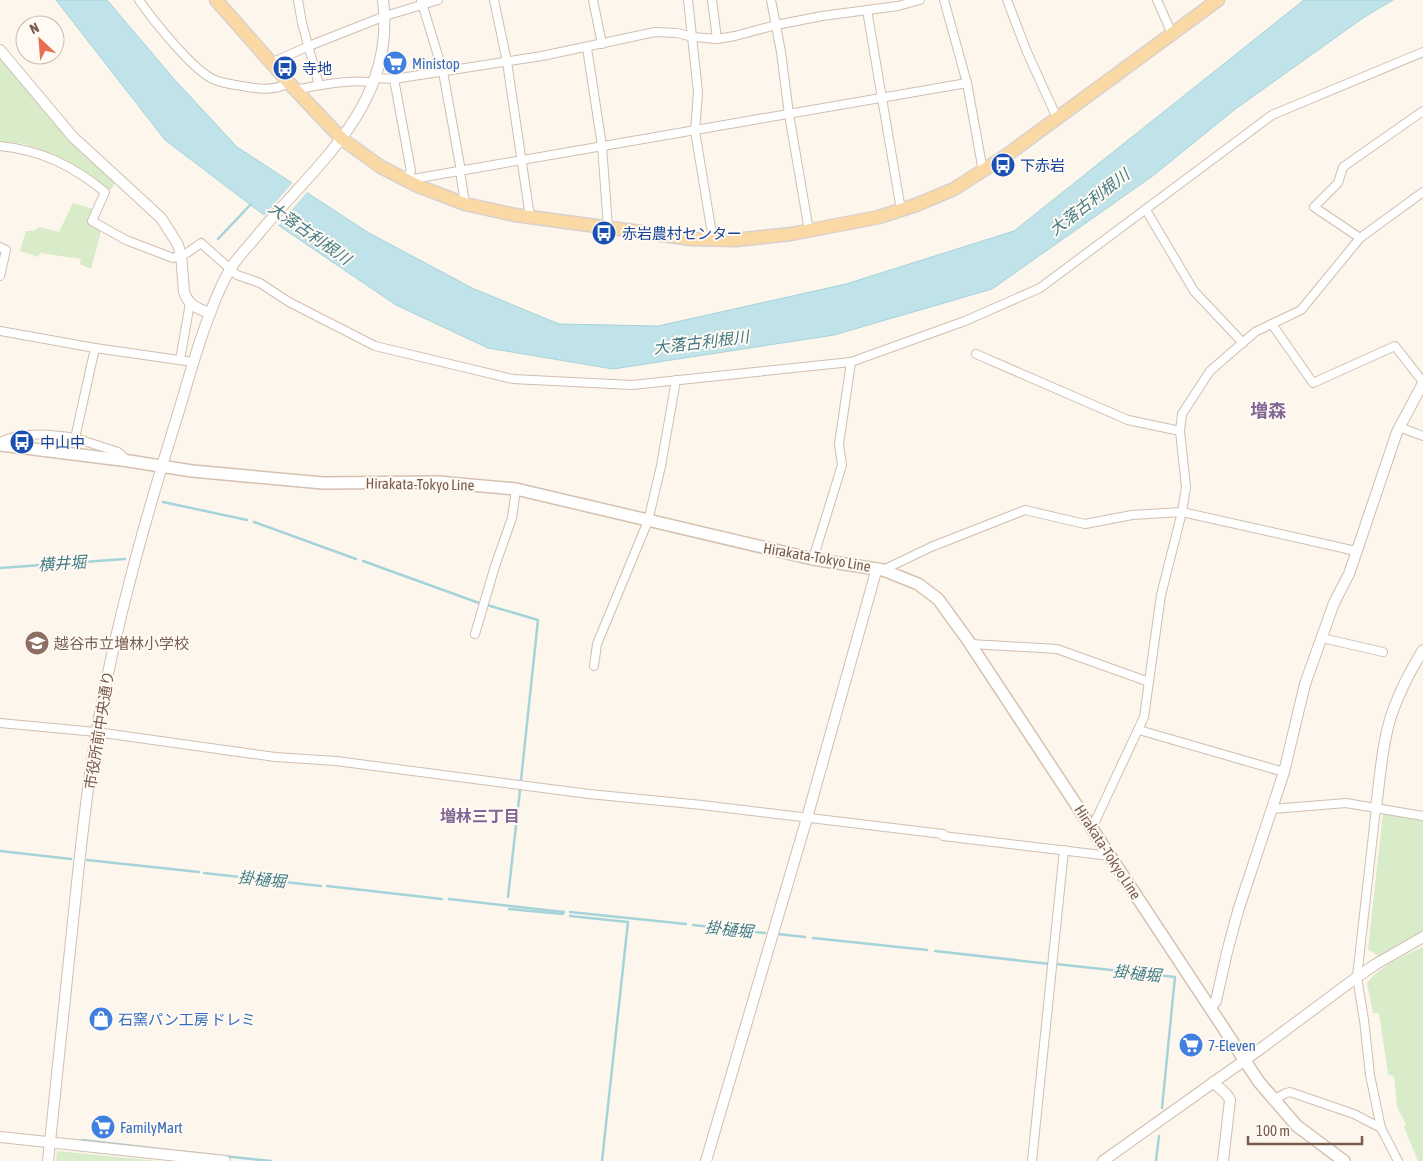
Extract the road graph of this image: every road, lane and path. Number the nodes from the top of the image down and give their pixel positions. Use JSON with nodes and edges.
{"nodes":[{"id":1,"x":139,"y":0,"type":"edge"},
{"id":2,"x":216,"y":0,"type":"edge"},
{"id":3,"x":298,"y":0,"type":"edge"},
{"id":4,"x":383,"y":0,"type":"edge"},
{"id":5,"x":438,"y":0,"type":"edge"},
{"id":6,"x":494,"y":0,"type":"edge"},
{"id":7,"x":593,"y":0,"type":"edge"},
{"id":8,"x":688,"y":0,"type":"edge"},
{"id":9,"x":712,"y":0,"type":"edge"},
{"id":10,"x":771,"y":0,"type":"edge"},
{"id":11,"x":920,"y":0,"type":"edge"},
{"id":12,"x":944,"y":0,"type":"edge"},
{"id":13,"x":1007,"y":0,"type":"edge"},
{"id":14,"x":1157,"y":0,"type":"edge"},
{"id":15,"x":1218,"y":0,"type":"edge"},
{"id":16,"x":422,"y":2,"type":"edge"},
{"id":17,"x":867,"y":10,"type":"junction"},
{"id":18,"x":385,"y":16,"type":"junction"},
{"id":19,"x":776,"y":25,"type":"junction"},
{"id":20,"x":1172,"y":34,"type":"junction"},
{"id":21,"x":693,"y":37,"type":"junction"},
{"id":22,"x":717,"y":39,"type":"junction"},
{"id":23,"x":602,"y":44,"type":"junction"},
{"id":24,"x":309,"y":46,"type":"junction"},
{"id":25,"x":587,"y":48,"type":"junction"},
{"id":26,"x":0,"y":50,"type":"edge"},
{"id":27,"x":1423,"y":52,"type":"edge"},
{"id":28,"x":507,"y":62,"type":"junction"},
{"id":29,"x":271,"y":63,"type":"junction"},
{"id":30,"x":443,"y":72,"type":"junction"},
{"id":31,"x":394,"y":79,"type":"junction"},
{"id":32,"x":374,"y":80,"type":"junction"},
{"id":33,"x":967,"y":84,"type":"junction"},
{"id":34,"x":319,"y":85,"type":"junction"},
{"id":35,"x":292,"y":86,"type":"junction"},
{"id":36,"x":881,"y":98,"type":"junction"},
{"id":37,"x":1423,"y":111,"type":"edge"},
{"id":38,"x":789,"y":114,"type":"junction"},
{"id":39,"x":1057,"y":118,"type":"junction"},
{"id":40,"x":695,"y":131,"type":"junction"},
{"id":41,"x":342,"y":139,"type":"junction"},
{"id":42,"x":0,"y":146,"type":"edge"},
{"id":43,"x":602,"y":146,"type":"junction"},
{"id":44,"x":521,"y":160,"type":"junction"},
{"id":45,"x":461,"y":171,"type":"junction"},
{"id":46,"x":983,"y":171,"type":"junction"},
{"id":47,"x":405,"y":180,"type":"junction"},
{"id":48,"x":1423,"y":192,"type":"edge"},
{"id":49,"x":465,"y":204,"type":"junction"},
{"id":50,"x":901,"y":210,"type":"junction"},
{"id":51,"x":1146,"y":210,"type":"junction"},
{"id":52,"x":530,"y":217,"type":"junction"},
{"id":53,"x":608,"y":227,"type":"junction"},
{"id":54,"x":809,"y":231,"type":"junction"},
{"id":55,"x":1360,"y":238,"type":"junction"},
{"id":56,"x":713,"y":240,"type":"junction"},
{"id":57,"x":0,"y":247,"type":"edge"},
{"id":58,"x":181,"y":254,"type":"junction"},
{"id":59,"x":230,"y":269,"type":"junction"},
{"id":60,"x":0,"y":276,"type":"edge"},
{"id":61,"x":190,"y":304,"type":"junction"},
{"id":62,"x":210,"y":313,"type":"junction"},
{"id":63,"x":1272,"y":324,"type":"junction"},
{"id":64,"x":0,"y":331,"type":"edge"},
{"id":65,"x":1243,"y":343,"type":"junction"},
{"id":66,"x":95,"y":348,"type":"junction"},
{"id":67,"x":976,"y":354,"type":"dead end"},
{"id":68,"x":180,"y":360,"type":"junction"},
{"id":69,"x":194,"y":362,"type":"junction"},
{"id":70,"x":851,"y":362,"type":"junction"},
{"id":71,"x":676,"y":380,"type":"junction"},
{"id":72,"x":1423,"y":382,"type":"edge"},
{"id":73,"x":1399,"y":427,"type":"junction"},
{"id":74,"x":1180,"y":431,"type":"junction"},
{"id":75,"x":1423,"y":436,"type":"edge"},
{"id":76,"x":75,"y":438,"type":"junction"},
{"id":77,"x":0,"y":444,"type":"edge"},
{"id":78,"x":129,"y":461,"type":"junction"},
{"id":79,"x":160,"y":467,"type":"junction"},
{"id":80,"x":516,"y":489,"type":"junction"},
{"id":81,"x":1182,"y":512,"type":"junction"},
{"id":82,"x":648,"y":520,"type":"junction"},
{"id":83,"x":1356,"y":551,"type":"junction"},
{"id":84,"x":813,"y":559,"type":"junction"},
{"id":85,"x":880,"y":569,"type":"junction"},
{"id":86,"x":475,"y":634,"type":"dead end"},
{"id":87,"x":1322,"y":638,"type":"junction"},
{"id":88,"x":971,"y":644,"type":"junction"},
{"id":89,"x":1423,"y":650,"type":"edge"},
{"id":90,"x":1384,"y":652,"type":"dead end"},
{"id":91,"x":594,"y":666,"type":"dead end"},
{"id":92,"x":1149,"y":682,"type":"junction"},
{"id":93,"x":0,"y":723,"type":"edge"},
{"id":94,"x":1139,"y":730,"type":"junction"},
{"id":95,"x":96,"y":732,"type":"junction"},
{"id":96,"x":1284,"y":772,"type":"junction"},
{"id":97,"x":1376,"y":808,"type":"junction"},
{"id":98,"x":1272,"y":810,"type":"junction"},
{"id":99,"x":1423,"y":816,"type":"edge"},
{"id":100,"x":806,"y":818,"type":"junction"},
{"id":101,"x":1092,"y":828,"type":"junction"},
{"id":102,"x":1064,"y":850,"type":"junction"},
{"id":103,"x":1110,"y":856,"type":"junction"},
{"id":104,"x":1423,"y":937,"type":"edge"},
{"id":105,"x":1357,"y":977,"type":"junction"},
{"id":106,"x":1210,"y":1008,"type":"junction"},
{"id":107,"x":1244,"y":1061,"type":"junction"},
{"id":108,"x":1213,"y":1082,"type":"junction"},
{"id":109,"x":1273,"y":1100,"type":"junction"},
{"id":110,"x":1381,"y":1128,"type":"junction"},
{"id":111,"x":0,"y":1137,"type":"edge"},
{"id":112,"x":50,"y":1142,"type":"junction"},
{"id":113,"x":48,"y":1161,"type":"edge"},
{"id":114,"x":225,"y":1161,"type":"edge"},
{"id":115,"x":706,"y":1161,"type":"edge"},
{"id":116,"x":1032,"y":1161,"type":"edge"},
{"id":117,"x":1103,"y":1161,"type":"edge"},
{"id":118,"x":1223,"y":1161,"type":"edge"},
{"id":119,"x":1344,"y":1161,"type":"edge"},
{"id":120,"x":1398,"y":1161,"type":"edge"}],
"edges":[{"from":1,"to":35,"type":"street"},
{"from":2,"to":29,"type":"main road"},
{"from":3,"to":24,"type":"street"},
{"from":4,"to":18,"type":"street","name":"市役所前中央通り"},
{"from":5,"to":16,"type":"street"},
{"from":6,"to":28,"type":"street"},
{"from":7,"to":23,"type":"street"},
{"from":8,"to":21,"type":"street"},
{"from":9,"to":22,"type":"street"},
{"from":10,"to":19,"type":"street"},
{"from":11,"to":17,"type":"street"},
{"from":12,"to":33,"type":"street"},
{"from":13,"to":39,"type":"street"},
{"from":14,"to":20,"type":"street"},
{"from":15,"to":20,"type":"main road"},
{"from":16,"to":18,"type":"street"},
{"from":16,"to":30,"type":"street"},
{"from":17,"to":19,"type":"street"},
{"from":17,"to":36,"type":"street"},
{"from":18,"to":24,"type":"street"},
{"from":18,"to":32,"type":"street","name":"市役所前中央通り"},
{"from":19,"to":22,"type":"street"},
{"from":19,"to":38,"type":"street"},
{"from":20,"to":39,"type":"main road"},
{"from":21,"to":22,"type":"street"},
{"from":21,"to":23,"type":"street"},
{"from":21,"to":40,"type":"street"},
{"from":23,"to":25,"type":"street"},
{"from":24,"to":29,"type":"street"},
{"from":24,"to":34,"type":"street"},
{"from":25,"to":28,"type":"street"},
{"from":25,"to":43,"type":"street"},
{"from":26,"to":58,"type":"street"},
{"from":27,"to":51,"type":"street"},
{"from":28,"to":30,"type":"street"},
{"from":28,"to":44,"type":"street"},
{"from":29,"to":35,"type":"main road"},
{"from":30,"to":31,"type":"street"},
{"from":30,"to":45,"type":"street"},
{"from":31,"to":32,"type":"street"},
{"from":31,"to":47,"type":"street"},
{"from":32,"to":34,"type":"street"},
{"from":32,"to":41,"type":"street","name":"市役所前中央通り"},
{"from":33,"to":36,"type":"street"},
{"from":33,"to":46,"type":"street"},
{"from":34,"to":35,"type":"street"},
{"from":35,"to":41,"type":"main road"},
{"from":36,"to":38,"type":"street"},
{"from":36,"to":50,"type":"street"},
{"from":37,"to":55,"type":"street"},
{"from":38,"to":40,"type":"street"},
{"from":38,"to":54,"type":"street"},
{"from":39,"to":46,"type":"main road"},
{"from":40,"to":43,"type":"street"},
{"from":40,"to":56,"type":"street"},
{"from":41,"to":47,"type":"main road"},
{"from":41,"to":59,"type":"street","name":"市役所前中央通り"},
{"from":42,"to":58,"type":"street"},
{"from":43,"to":44,"type":"street"},
{"from":43,"to":53,"type":"street"},
{"from":44,"to":45,"type":"street"},
{"from":44,"to":52,"type":"street"},
{"from":45,"to":47,"type":"street"},
{"from":45,"to":49,"type":"street"},
{"from":46,"to":50,"type":"main road"},
{"from":47,"to":49,"type":"main road"},
{"from":48,"to":55,"type":"street"},
{"from":49,"to":52,"type":"main road"},
{"from":50,"to":54,"type":"main road"},
{"from":51,"to":65,"type":"street"},
{"from":51,"to":70,"type":"street"},
{"from":52,"to":53,"type":"main road"},
{"from":53,"to":56,"type":"main road"},
{"from":54,"to":56,"type":"main road"},
{"from":55,"to":63,"type":"street"},
{"from":57,"to":60,"type":"street"},
{"from":58,"to":59,"type":"street"},
{"from":58,"to":61,"type":"street"},
{"from":59,"to":62,"type":"street","name":"市役所前中央通り"},
{"from":59,"to":71,"type":"street"},
{"from":61,"to":62,"type":"street"},
{"from":61,"to":68,"type":"street"},
{"from":62,"to":69,"type":"street","name":"市役所前中央通り"},
{"from":63,"to":65,"type":"street"},
{"from":63,"to":72,"type":"street"},
{"from":64,"to":66,"type":"street"},
{"from":65,"to":74,"type":"street"},
{"from":66,"to":68,"type":"street"},
{"from":66,"to":76,"type":"street"},
{"from":67,"to":74,"type":"street"},
{"from":68,"to":69,"type":"street"},
{"from":69,"to":79,"type":"street","name":"市役所前中央通り"},
{"from":70,"to":71,"type":"street"},
{"from":70,"to":84,"type":"street"},
{"from":71,"to":82,"type":"street"},
{"from":72,"to":73,"type":"street"},
{"from":73,"to":75,"type":"street"},
{"from":73,"to":83,"type":"street"},
{"from":74,"to":81,"type":"street"},
{"from":76,"to":77,"type":"street"},
{"from":76,"to":78,"type":"street"},
{"from":77,"to":78,"type":"main road","name":"Hirakata-Tokyo Line"},
{"from":78,"to":79,"type":"main road","name":"Hirakata-Tokyo Line"},
{"from":79,"to":80,"type":"main road","name":"Hirakata-Tokyo Line"},
{"from":79,"to":95,"type":"street","name":"市役所前中央通り"},
{"from":80,"to":82,"type":"main road","name":"Hirakata-Tokyo Line"},
{"from":80,"to":86,"type":"street"},
{"from":81,"to":83,"type":"street"},
{"from":81,"to":85,"type":"street"},
{"from":81,"to":92,"type":"street"},
{"from":82,"to":84,"type":"main road","name":"Hirakata-Tokyo Line"},
{"from":82,"to":91,"type":"street"},
{"from":83,"to":87,"type":"street"},
{"from":84,"to":85,"type":"main road","name":"Hirakata-Tokyo Line"},
{"from":85,"to":88,"type":"main road","name":"Hirakata-Tokyo Line"},
{"from":85,"to":100,"type":"street"},
{"from":87,"to":90,"type":"street"},
{"from":87,"to":96,"type":"street"},
{"from":88,"to":92,"type":"street"},
{"from":88,"to":101,"type":"main road","name":"Hirakata-Tokyo Line"},
{"from":89,"to":97,"type":"street"},
{"from":92,"to":94,"type":"street"},
{"from":93,"to":95,"type":"street"},
{"from":94,"to":96,"type":"street"},
{"from":94,"to":101,"type":"street"},
{"from":95,"to":100,"type":"street"},
{"from":95,"to":112,"type":"street","name":"市役所前中央通り"},
{"from":96,"to":98,"type":"street"},
{"from":97,"to":98,"type":"street"},
{"from":97,"to":99,"type":"street"},
{"from":97,"to":105,"type":"street"},
{"from":98,"to":106,"type":"street"},
{"from":100,"to":102,"type":"street"},
{"from":100,"to":115,"type":"street"},
{"from":101,"to":103,"type":"main road","name":"Hirakata-Tokyo Line"},
{"from":102,"to":103,"type":"street"},
{"from":102,"to":116,"type":"street"},
{"from":103,"to":106,"type":"main road","name":"Hirakata-Tokyo Line"},
{"from":104,"to":105,"type":"street"},
{"from":105,"to":107,"type":"street"},
{"from":105,"to":110,"type":"street"},
{"from":106,"to":107,"type":"main road","name":"Hirakata-Tokyo Line"},
{"from":107,"to":108,"type":"street"},
{"from":107,"to":109,"type":"main road","name":"Hirakata-Tokyo Line"},
{"from":108,"to":117,"type":"street"},
{"from":108,"to":118,"type":"street"},
{"from":109,"to":110,"type":"street"},
{"from":109,"to":119,"type":"main road","name":"Hirakata-Tokyo Line"},
{"from":110,"to":120,"type":"street"},
{"from":111,"to":112,"type":"street"},
{"from":112,"to":113,"type":"street","name":"市役所前中央通り"},
{"from":112,"to":114,"type":"street"}]}
